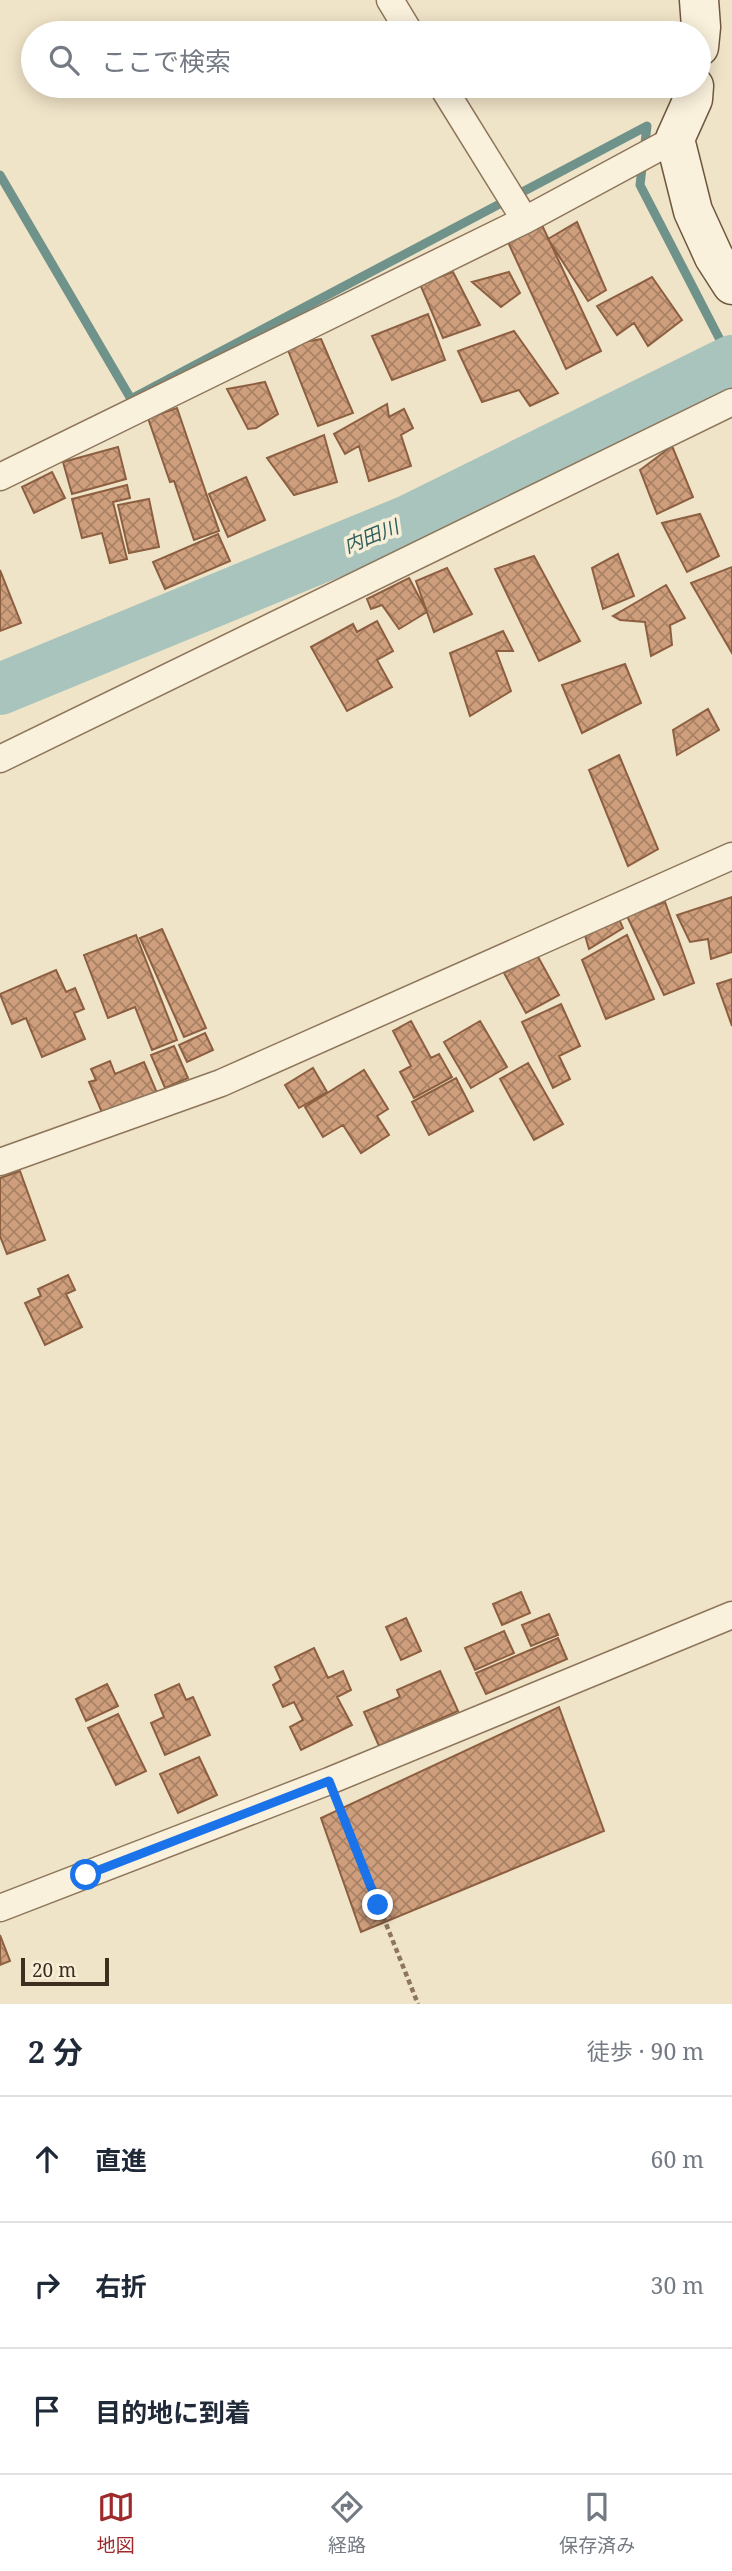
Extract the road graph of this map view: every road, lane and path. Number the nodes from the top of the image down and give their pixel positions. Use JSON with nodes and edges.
{"nodes":[{"id":1,"x":390,"y":0,"type":"edge"},
{"id":2,"x":699,"y":0,"type":"edge"},
{"id":3,"x":403,"y":21,"type":"edge"},
{"id":4,"x":701,"y":21,"type":"edge"},
{"id":5,"x":449,"y":98,"type":"edge"},
{"id":6,"x":693,"y":98,"type":"edge"},
{"id":7,"x":675,"y":139,"type":"junction"},
{"id":8,"x":525,"y":220,"type":"junction"},
{"id":9,"x":731,"y":284,"type":"edge"},
{"id":10,"x":732,"y":402,"type":"edge"},
{"id":11,"x":0,"y":477,"type":"edge"},
{"id":12,"x":0,"y":759,"type":"edge"},
{"id":13,"x":732,"y":856,"type":"edge"},
{"id":14,"x":0,"y":1161,"type":"edge"},
{"id":15,"x":732,"y":1615,"type":"edge"},
{"id":16,"x":329,"y":1781,"type":"junction"},
{"id":17,"x":0,"y":1908,"type":"edge"},
{"id":18,"x":418,"y":2004,"type":"edge"}],
"edges":[{"from":1,"to":3,"type":"street"},
{"from":2,"to":4,"type":"main road"},
{"from":5,"to":8,"type":"street"},
{"from":6,"to":7,"type":"main road"},
{"from":7,"to":8,"type":"street"},
{"from":7,"to":9,"type":"main road"},
{"from":8,"to":11,"type":"street"},
{"from":10,"to":12,"type":"street"},
{"from":13,"to":14,"type":"street"},
{"from":15,"to":16,"type":"street"},
{"from":16,"to":17,"type":"street"},
{"from":16,"to":18,"type":"path"}]}
